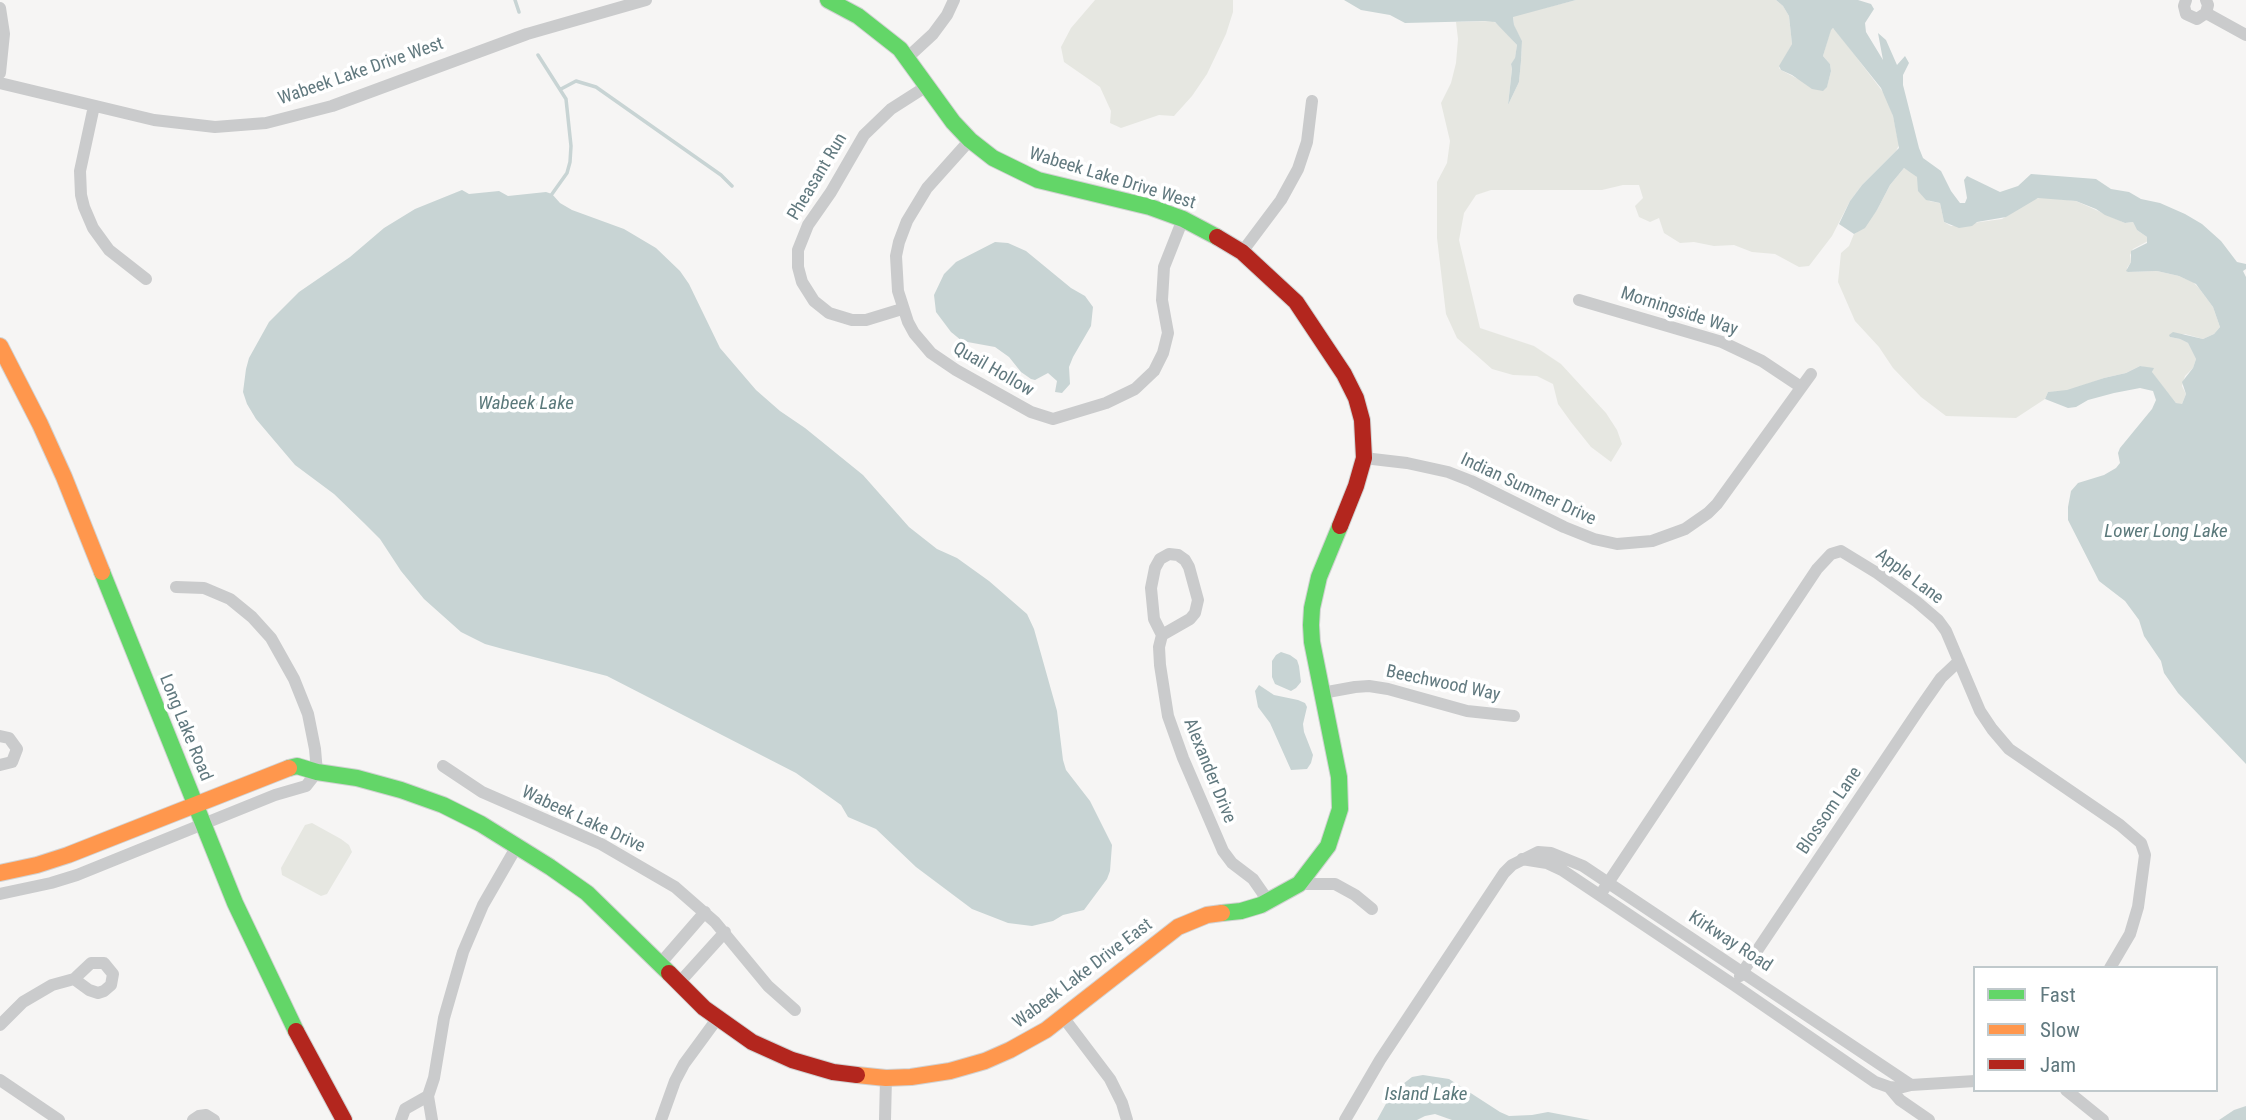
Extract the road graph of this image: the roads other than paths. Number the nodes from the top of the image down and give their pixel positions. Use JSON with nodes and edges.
{"nodes":[{"id":1,"x":646,"y":0,"type":"edge"},
{"id":2,"x":828,"y":0,"type":"edge"},
{"id":3,"x":954,"y":0,"type":"edge"},
{"id":4,"x":2186,"y":0,"type":"edge"},
{"id":5,"x":2206,"y":6,"type":"edge"},
{"id":6,"x":0,"y":8,"type":"edge"},
{"id":7,"x":2246,"y":35,"type":"edge"},
{"id":8,"x":907,"y":58,"type":"junction"},
{"id":9,"x":0,"y":73,"type":"edge"},
{"id":10,"x":0,"y":83,"type":"edge"},
{"id":11,"x":928,"y":86,"type":"junction"},
{"id":12,"x":1311,"y":101,"type":"dead end"},
{"id":13,"x":93,"y":106,"type":"junction"},
{"id":14,"x":970,"y":140,"type":"junction"},
{"id":15,"x":1183,"y":219,"type":"junction"},
{"id":16,"x":1242,"y":252,"type":"junction"},
{"id":17,"x":146,"y":279,"type":"dead end"},
{"id":18,"x":1579,"y":300,"type":"dead end"},
{"id":19,"x":902,"y":309,"type":"junction"},
{"id":20,"x":0,"y":346,"type":"edge"},
{"id":21,"x":1811,"y":374,"type":"dead end"},
{"id":22,"x":1801,"y":387,"type":"junction"},
{"id":23,"x":1364,"y":458,"type":"junction"},
{"id":24,"x":176,"y":587,"type":"dead end"},
{"id":25,"x":1162,"y":635,"type":"junction"},
{"id":26,"x":1959,"y":660,"type":"junction"},
{"id":27,"x":1322,"y":693,"type":"junction"},
{"id":28,"x":1514,"y":716,"type":"dead end"},
{"id":29,"x":0,"y":736,"type":"edge"},
{"id":30,"x":0,"y":765,"type":"edge"},
{"id":31,"x":443,"y":766,"type":"dead end"},
{"id":32,"x":317,"y":772,"type":"junction"},
{"id":33,"x":194,"y":804,"type":"junction"},
{"id":34,"x":203,"y":824,"type":"junction"},
{"id":35,"x":517,"y":846,"type":"junction"},
{"id":36,"x":1522,"y":859,"type":"junction"},
{"id":37,"x":0,"y":873,"type":"edge"},
{"id":38,"x":1299,"y":884,"type":"junction"},
{"id":39,"x":1609,"y":884,"type":"junction"},
{"id":40,"x":0,"y":894,"type":"edge"},
{"id":41,"x":1600,"y":895,"type":"junction"},
{"id":42,"x":1269,"y":902,"type":"junction"},
{"id":43,"x":1373,"y":909,"type":"dead end"},
{"id":44,"x":705,"y":912,"type":"junction"},
{"id":45,"x":725,"y":932,"type":"junction"},
{"id":46,"x":659,"y":965,"type":"junction"},
{"id":47,"x":2111,"y":966,"type":"edge"},
{"id":48,"x":1743,"y":971,"type":"junction"},
{"id":49,"x":74,"y":979,"type":"dead end"},
{"id":50,"x":678,"y":984,"type":"junction"},
{"id":51,"x":1734,"y":985,"type":"junction"},
{"id":52,"x":795,"y":1010,"type":"dead end"},
{"id":53,"x":1063,"y":1017,"type":"junction"},
{"id":54,"x":717,"y":1019,"type":"junction"},
{"id":55,"x":0,"y":1025,"type":"edge"},
{"id":56,"x":886,"y":1078,"type":"junction"},
{"id":57,"x":0,"y":1080,"type":"edge"},
{"id":58,"x":1973,"y":1081,"type":"edge"},
{"id":59,"x":1911,"y":1085,"type":"junction"},
{"id":60,"x":1889,"y":1087,"type":"junction"},
{"id":61,"x":2068,"y":1092,"type":"edge"},
{"id":62,"x":428,"y":1096,"type":"junction"},
{"id":63,"x":59,"y":1120,"type":"edge"},
{"id":64,"x":192,"y":1120,"type":"edge"},
{"id":65,"x":214,"y":1120,"type":"edge"},
{"id":66,"x":344,"y":1120,"type":"edge"},
{"id":67,"x":401,"y":1120,"type":"edge"},
{"id":68,"x":432,"y":1120,"type":"edge"},
{"id":69,"x":662,"y":1120,"type":"edge"},
{"id":70,"x":885,"y":1120,"type":"edge"},
{"id":71,"x":1127,"y":1120,"type":"edge"},
{"id":72,"x":1345,"y":1120,"type":"edge"},
{"id":73,"x":1929,"y":1120,"type":"edge"},
{"id":74,"x":2103,"y":1120,"type":"edge"}],
"edges":[{"from":1,"to":13,"type":"street","name":"Wabeek Lake Drive West"},
{"from":2,"to":8,"type":"street","name":"Wabeek Lake Drive West"},
{"from":3,"to":8,"type":"street"},
{"from":4,"to":5,"type":"street"},
{"from":5,"to":7,"type":"street"},
{"from":6,"to":9,"type":"street"},
{"from":8,"to":11,"type":"street","name":"Wabeek Lake Drive West"},
{"from":10,"to":13,"type":"street","name":"Wabeek Lake Drive West"},
{"from":11,"to":14,"type":"street","name":"Wabeek Lake Drive West"},
{"from":11,"to":19,"type":"street","name":"Pheasant Run"},
{"from":12,"to":16,"type":"street"},
{"from":13,"to":17,"type":"street"},
{"from":14,"to":15,"type":"street","name":"Wabeek Lake Drive West"},
{"from":14,"to":19,"type":"street","name":"Quail Hollow"},
{"from":15,"to":16,"type":"street","name":"Wabeek Lake Drive West"},
{"from":15,"to":19,"type":"street","name":"Quail Hollow"},
{"from":16,"to":23,"type":"street","name":"Wabeek Lake Drive West"},
{"from":18,"to":22,"type":"street","name":"Morningside Way"},
{"from":20,"to":33,"type":"street","name":"Long Lake Road"},
{"from":21,"to":22,"type":"street","name":"Indian Summer Drive"},
{"from":22,"to":23,"type":"street","name":"Indian Summer Drive"},
{"from":23,"to":27,"type":"street","name":"Wabeek Lake Drive East"},
{"from":24,"to":32,"type":"street"},
{"from":25,"to":25,"type":"street","name":"Alexander Drive"},
{"from":25,"to":42,"type":"street","name":"Alexander Drive"},
{"from":26,"to":39,"type":"street","name":"Apple Lane"},
{"from":26,"to":47,"type":"street","name":"Apple Lane"},
{"from":26,"to":48,"type":"street","name":"Blossom Lane"},
{"from":27,"to":28,"type":"street","name":"Beechwood Way"},
{"from":27,"to":38,"type":"street","name":"Wabeek Lake Drive East"},
{"from":29,"to":30,"type":"street"},
{"from":31,"to":44,"type":"street","name":"Wabeek Lake Drive"},
{"from":32,"to":33,"type":"street","name":"Wabeek Lake Drive East"},
{"from":32,"to":34,"type":"street"},
{"from":32,"to":35,"type":"street","name":"Wabeek Lake Drive East"},
{"from":33,"to":34,"type":"street","name":"Long Lake Road"},
{"from":33,"to":37,"type":"street","name":"Wabeek Lake Drive East"},
{"from":34,"to":40,"type":"street"},
{"from":34,"to":66,"type":"street","name":"Long Lake Road"},
{"from":35,"to":46,"type":"street","name":"Wabeek Lake Drive East"},
{"from":35,"to":62,"type":"street"},
{"from":36,"to":39,"type":"street","name":"Kirkway Road"},
{"from":36,"to":41,"type":"street","name":"Kirkway Road"},
{"from":36,"to":72,"type":"street"},
{"from":38,"to":42,"type":"street","name":"Wabeek Lake Drive East"},
{"from":38,"to":43,"type":"street"},
{"from":39,"to":41,"type":"street","name":"Apple Lane"},
{"from":39,"to":48,"type":"street","name":"Kirkway Road"},
{"from":41,"to":51,"type":"street","name":"Kirkway Road"},
{"from":42,"to":53,"type":"street","name":"Wabeek Lake Drive East"},
{"from":44,"to":45,"type":"street","name":"Wabeek Lake Drive"},
{"from":44,"to":46,"type":"street"},
{"from":45,"to":50,"type":"street"},
{"from":45,"to":52,"type":"street","name":"Wabeek Lake Drive"},
{"from":46,"to":50,"type":"street","name":"Wabeek Lake Drive East"},
{"from":48,"to":51,"type":"street","name":"Blossom Lane"},
{"from":48,"to":59,"type":"street","name":"Kirkway Road"},
{"from":49,"to":55,"type":"street"},
{"from":50,"to":54,"type":"street","name":"Wabeek Lake Drive East"},
{"from":51,"to":60,"type":"street","name":"Kirkway Road"},
{"from":53,"to":56,"type":"street","name":"Wabeek Lake Drive East"},
{"from":53,"to":71,"type":"street"},
{"from":54,"to":56,"type":"street","name":"Wabeek Lake Drive East"},
{"from":54,"to":69,"type":"street"},
{"from":56,"to":70,"type":"street"},
{"from":57,"to":63,"type":"street"},
{"from":58,"to":59,"type":"street"},
{"from":59,"to":60,"type":"street"},
{"from":60,"to":73,"type":"street","name":"Kirkway Road"},
{"from":61,"to":74,"type":"street"},
{"from":62,"to":67,"type":"street"},
{"from":62,"to":68,"type":"street"},
{"from":64,"to":65,"type":"street"}]}
